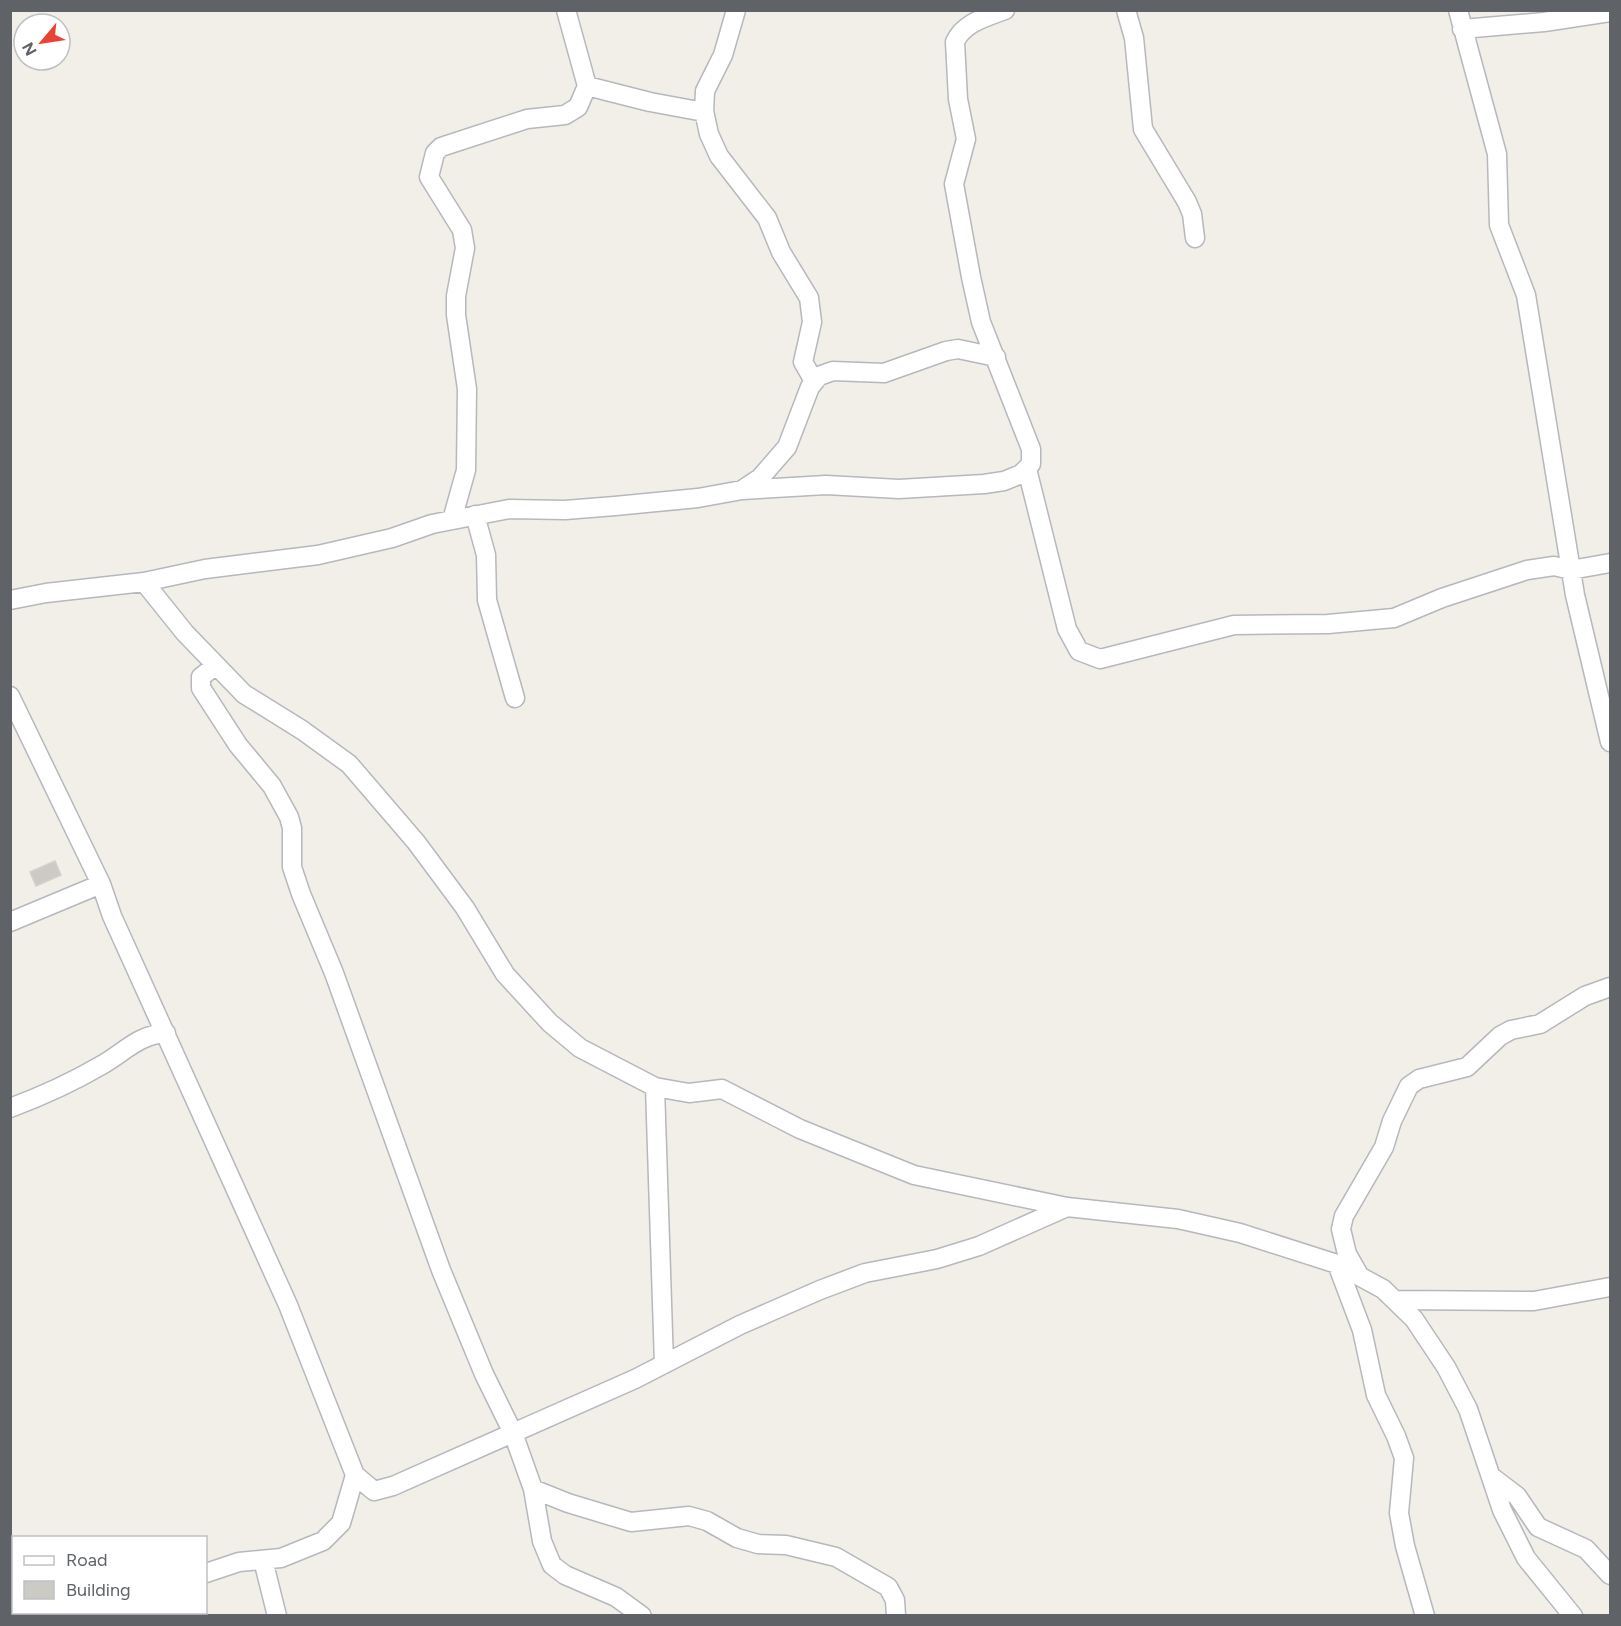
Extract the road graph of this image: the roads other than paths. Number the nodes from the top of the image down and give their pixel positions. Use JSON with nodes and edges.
{"nodes":[{"id":1,"x":566,"y":10,"type":"edge"},
{"id":2,"x":736,"y":10,"type":"edge"},
{"id":3,"x":1005,"y":10,"type":"edge"},
{"id":4,"x":1126,"y":10,"type":"edge"},
{"id":5,"x":1458,"y":10,"type":"edge"},
{"id":6,"x":1611,"y":12,"type":"edge"},
{"id":7,"x":1462,"y":29,"type":"junction"},
{"id":8,"x":587,"y":86,"type":"junction"},
{"id":9,"x":704,"y":111,"type":"junction"},
{"id":10,"x":1195,"y":238,"type":"dead end"},
{"id":11,"x":996,"y":357,"type":"junction"},
{"id":12,"x":814,"y":381,"type":"junction"},
{"id":13,"x":1027,"y":469,"type":"junction"},
{"id":14,"x":742,"y":490,"type":"junction"},
{"id":15,"x":475,"y":515,"type":"junction"},
{"id":16,"x":452,"y":520,"type":"junction"},
{"id":17,"x":1611,"y":563,"type":"edge"},
{"id":18,"x":1571,"y":570,"type":"junction"},
{"id":19,"x":144,"y":582,"type":"junction"},
{"id":20,"x":10,"y":600,"type":"edge"},
{"id":21,"x":216,"y":665,"type":"junction"},
{"id":22,"x":10,"y":696,"type":"edge"},
{"id":23,"x":514,"y":698,"type":"dead end"},
{"id":24,"x":1611,"y":742,"type":"edge"},
{"id":25,"x":101,"y":884,"type":"junction"},
{"id":26,"x":10,"y":922,"type":"edge"},
{"id":27,"x":1611,"y":987,"type":"edge"},
{"id":28,"x":166,"y":1033,"type":"junction"},
{"id":29,"x":655,"y":1087,"type":"junction"},
{"id":30,"x":10,"y":1108,"type":"edge"},
{"id":31,"x":1067,"y":1207,"type":"junction"},
{"id":32,"x":1337,"y":1264,"type":"junction"},
{"id":33,"x":1359,"y":1275,"type":"junction"},
{"id":34,"x":1611,"y":1287,"type":"edge"},
{"id":35,"x":1396,"y":1300,"type":"junction"},
{"id":36,"x":664,"y":1365,"type":"junction"},
{"id":37,"x":513,"y":1433,"type":"junction"},
{"id":38,"x":355,"y":1475,"type":"junction"},
{"id":39,"x":1492,"y":1477,"type":"junction"},
{"id":40,"x":533,"y":1489,"type":"junction"},
{"id":41,"x":262,"y":1560,"type":"junction"},
{"id":42,"x":207,"y":1573,"type":"edge"},
{"id":43,"x":1611,"y":1575,"type":"edge"},
{"id":44,"x":277,"y":1616,"type":"edge"},
{"id":45,"x":642,"y":1616,"type":"edge"},
{"id":46,"x":896,"y":1616,"type":"edge"},
{"id":47,"x":1425,"y":1616,"type":"edge"},
{"id":48,"x":1573,"y":1616,"type":"edge"}],
"edges":[{"from":1,"to":8,"type":"street"},
{"from":2,"to":9,"type":"street"},
{"from":3,"to":11,"type":"street"},
{"from":4,"to":10,"type":"street"},
{"from":5,"to":7,"type":"street"},
{"from":6,"to":7,"type":"street"},
{"from":7,"to":18,"type":"street"},
{"from":8,"to":9,"type":"street"},
{"from":8,"to":16,"type":"street"},
{"from":9,"to":12,"type":"street"},
{"from":11,"to":12,"type":"street"},
{"from":11,"to":13,"type":"street"},
{"from":12,"to":14,"type":"street"},
{"from":13,"to":14,"type":"street"},
{"from":13,"to":18,"type":"street"},
{"from":14,"to":15,"type":"street"},
{"from":15,"to":16,"type":"street"},
{"from":15,"to":23,"type":"street"},
{"from":16,"to":19,"type":"street"},
{"from":17,"to":18,"type":"street"},
{"from":18,"to":24,"type":"street"},
{"from":19,"to":20,"type":"street"},
{"from":19,"to":21,"type":"street"},
{"from":21,"to":29,"type":"street"},
{"from":21,"to":37,"type":"street"},
{"from":22,"to":25,"type":"street"},
{"from":25,"to":26,"type":"street"},
{"from":25,"to":28,"type":"street"},
{"from":27,"to":33,"type":"street"},
{"from":28,"to":30,"type":"street"},
{"from":28,"to":38,"type":"street"},
{"from":29,"to":31,"type":"street"},
{"from":29,"to":36,"type":"street"},
{"from":31,"to":32,"type":"street"},
{"from":31,"to":36,"type":"street"},
{"from":32,"to":33,"type":"street"},
{"from":32,"to":47,"type":"street"},
{"from":33,"to":35,"type":"street"},
{"from":34,"to":35,"type":"street"},
{"from":35,"to":39,"type":"street"},
{"from":36,"to":37,"type":"street"},
{"from":37,"to":38,"type":"street"},
{"from":37,"to":40,"type":"street"},
{"from":38,"to":41,"type":"street"},
{"from":39,"to":43,"type":"street"},
{"from":39,"to":48,"type":"street"},
{"from":40,"to":45,"type":"street"},
{"from":40,"to":46,"type":"street"},
{"from":41,"to":42,"type":"street"},
{"from":41,"to":44,"type":"street"}]}
